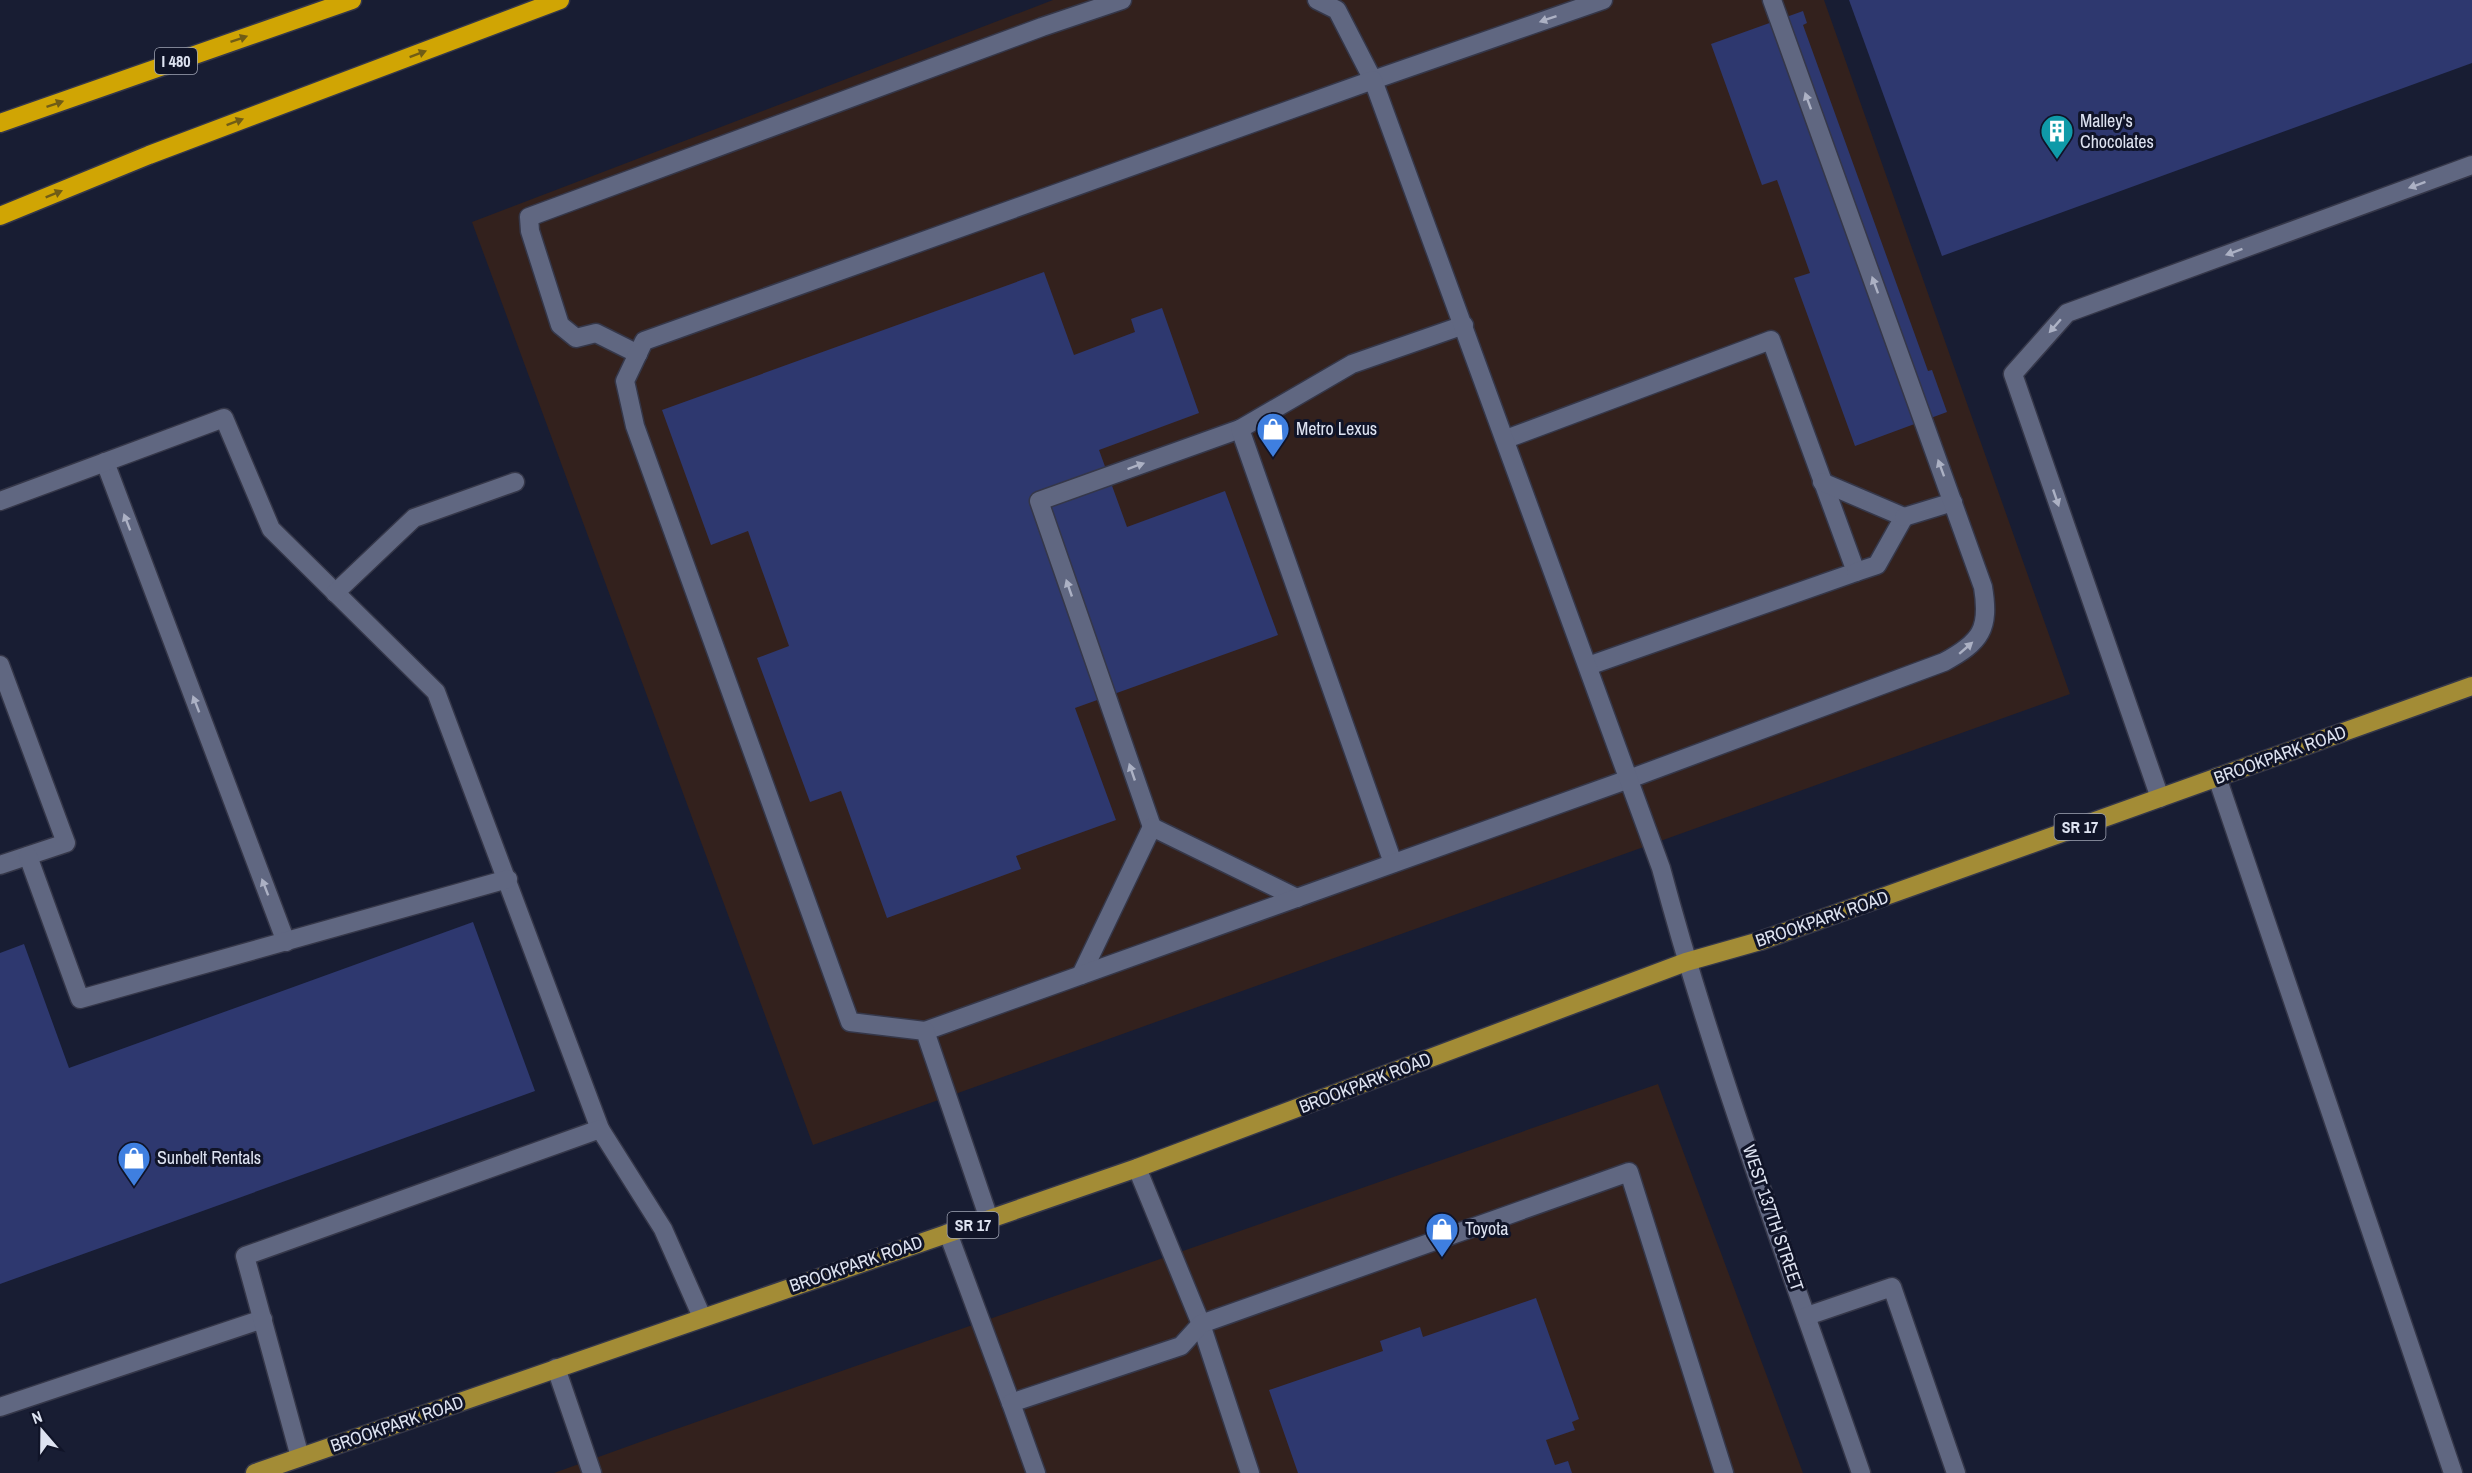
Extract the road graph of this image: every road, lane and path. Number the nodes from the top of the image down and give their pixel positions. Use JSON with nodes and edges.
{"nodes":[{"id":1,"x":352,"y":0,"type":"edge"},
{"id":2,"x":561,"y":0,"type":"edge"},
{"id":3,"x":1122,"y":0,"type":"edge"},
{"id":4,"x":1317,"y":0,"type":"edge"},
{"id":5,"x":1603,"y":0,"type":"edge"},
{"id":6,"x":1772,"y":0,"type":"edge"},
{"id":7,"x":1373,"y":80,"type":"junction"},
{"id":8,"x":0,"y":123,"type":"edge"},
{"id":9,"x":2472,"y":165,"type":"edge"},
{"id":10,"x":0,"y":216,"type":"edge"},
{"id":11,"x":1464,"y":326,"type":"junction"},
{"id":12,"x":638,"y":354,"type":"junction"},
{"id":13,"x":1240,"y":429,"type":"junction"},
{"id":14,"x":1506,"y":439,"type":"junction"},
{"id":15,"x":105,"y":462,"type":"junction"},
{"id":16,"x":515,"y":482,"type":"dead end"},
{"id":17,"x":1822,"y":482,"type":"junction"},
{"id":18,"x":0,"y":501,"type":"edge"},
{"id":19,"x":1953,"y":502,"type":"junction"},
{"id":20,"x":1904,"y":517,"type":"junction"},
{"id":21,"x":1857,"y":572,"type":"junction"},
{"id":22,"x":335,"y":593,"type":"junction"},
{"id":23,"x":0,"y":665,"type":"edge"},
{"id":24,"x":1588,"y":666,"type":"junction"},
{"id":25,"x":2472,"y":686,"type":"edge"},
{"id":26,"x":2217,"y":777,"type":"junction"},
{"id":27,"x":1629,"y":779,"type":"junction"},
{"id":28,"x":2160,"y":798,"type":"junction"},
{"id":29,"x":1152,"y":827,"type":"junction"},
{"id":30,"x":28,"y":856,"type":"junction"},
{"id":31,"x":1393,"y":863,"type":"junction"},
{"id":32,"x":0,"y":865,"type":"edge"},
{"id":33,"x":508,"y":879,"type":"junction"},
{"id":34,"x":1297,"y":898,"type":"junction"},
{"id":35,"x":286,"y":942,"type":"junction"},
{"id":36,"x":1686,"y":962,"type":"junction"},
{"id":37,"x":1081,"y":975,"type":"junction"},
{"id":38,"x":924,"y":1031,"type":"junction"},
{"id":39,"x":600,"y":1129,"type":"junction"},
{"id":40,"x":1137,"y":1168,"type":"junction"},
{"id":41,"x":990,"y":1219,"type":"junction"},
{"id":42,"x":948,"y":1233,"type":"junction"},
{"id":43,"x":1807,"y":1316,"type":"junction"},
{"id":44,"x":702,"y":1317,"type":"junction"},
{"id":45,"x":263,"y":1319,"type":"junction"},
{"id":46,"x":1201,"y":1324,"type":"junction"},
{"id":47,"x":556,"y":1368,"type":"junction"},
{"id":48,"x":1011,"y":1403,"type":"junction"},
{"id":49,"x":0,"y":1407,"type":"edge"},
{"id":50,"x":300,"y":1457,"type":"junction"},
{"id":51,"x":255,"y":1473,"type":"edge"},
{"id":52,"x":592,"y":1473,"type":"edge"},
{"id":53,"x":1036,"y":1473,"type":"edge"},
{"id":54,"x":1250,"y":1473,"type":"edge"},
{"id":55,"x":1724,"y":1473,"type":"edge"},
{"id":56,"x":1861,"y":1473,"type":"edge"},
{"id":57,"x":1956,"y":1473,"type":"edge"},
{"id":58,"x":2453,"y":1473,"type":"edge"}],
"edges":[{"from":8,"to":1,"type":"highway","number":"I 480","one_way":true},
{"from":10,"to":2,"type":"highway","one_way":true},
{"from":3,"to":12,"type":"street"},
{"from":4,"to":7,"type":"street","name":"WEST 137TH STREET"},
{"from":5,"to":7,"type":"street","one_way":true},
{"from":19,"to":6,"type":"street","one_way":true},
{"from":7,"to":11,"type":"street","name":"WEST 137TH STREET"},
{"from":7,"to":12,"type":"street"},
{"from":9,"to":28,"type":"street","one_way":true},
{"from":11,"to":13,"type":"street"},
{"from":11,"to":14,"type":"street","name":"WEST 137TH STREET"},
{"from":12,"to":38,"type":"street"},
{"from":29,"to":13,"type":"street","one_way":true},
{"from":13,"to":31,"type":"street"},
{"from":14,"to":17,"type":"street"},
{"from":14,"to":24,"type":"street","name":"WEST 137TH STREET"},
{"from":15,"to":18,"type":"street"},
{"from":15,"to":22,"type":"street"},
{"from":35,"to":15,"type":"street","one_way":true},
{"from":16,"to":22,"type":"street"},
{"from":17,"to":20,"type":"street"},
{"from":17,"to":21,"type":"street"},
{"from":19,"to":20,"type":"street"},
{"from":27,"to":19,"type":"street","one_way":true},
{"from":20,"to":21,"type":"street"},
{"from":21,"to":24,"type":"street"},
{"from":22,"to":33,"type":"street"},
{"from":23,"to":30,"type":"street"},
{"from":24,"to":27,"type":"street","name":"WEST 137TH STREET"},
{"from":25,"to":26,"type":"main road","name":"BROOKPARK ROAD","number":"SR 17"},
{"from":26,"to":28,"type":"main road","name":"BROOKPARK ROAD","number":"SR 17"},
{"from":26,"to":58,"type":"street"},
{"from":27,"to":31,"type":"street"},
{"from":27,"to":36,"type":"street","name":"WEST 137TH STREET"},
{"from":28,"to":36,"type":"main road","name":"BROOKPARK ROAD","number":"SR 17"},
{"from":29,"to":34,"type":"street"},
{"from":29,"to":37,"type":"street"},
{"from":30,"to":32,"type":"street"},
{"from":30,"to":35,"type":"street"},
{"from":31,"to":34,"type":"street"},
{"from":33,"to":35,"type":"street"},
{"from":33,"to":39,"type":"street"},
{"from":34,"to":37,"type":"street"},
{"from":36,"to":40,"type":"main road","name":"BROOKPARK ROAD","number":"SR 17"},
{"from":36,"to":43,"type":"street","name":"WEST 137TH STREET"},
{"from":37,"to":38,"type":"street"},
{"from":38,"to":41,"type":"street"},
{"from":39,"to":44,"type":"street"},
{"from":39,"to":45,"type":"street"},
{"from":40,"to":41,"type":"main road","name":"BROOKPARK ROAD","number":"SR 17"},
{"from":40,"to":46,"type":"street"},
{"from":41,"to":42,"type":"main road","name":"BROOKPARK ROAD","number":"SR 17"},
{"from":42,"to":44,"type":"main road","name":"BROOKPARK ROAD","number":"SR 17"},
{"from":42,"to":48,"type":"street"},
{"from":43,"to":56,"type":"street","name":"WEST 137TH STREET"},
{"from":43,"to":57,"type":"street"},
{"from":44,"to":47,"type":"main road","name":"BROOKPARK ROAD","number":"SR 17"},
{"from":45,"to":49,"type":"street"},
{"from":45,"to":50,"type":"street"},
{"from":46,"to":48,"type":"street"},
{"from":46,"to":54,"type":"street"},
{"from":46,"to":55,"type":"street"},
{"from":47,"to":50,"type":"main road","name":"BROOKPARK ROAD","number":"SR 17"},
{"from":47,"to":52,"type":"street"},
{"from":48,"to":53,"type":"street"},
{"from":50,"to":51,"type":"main road","name":"BROOKPARK ROAD","number":"SR 17"}]}
